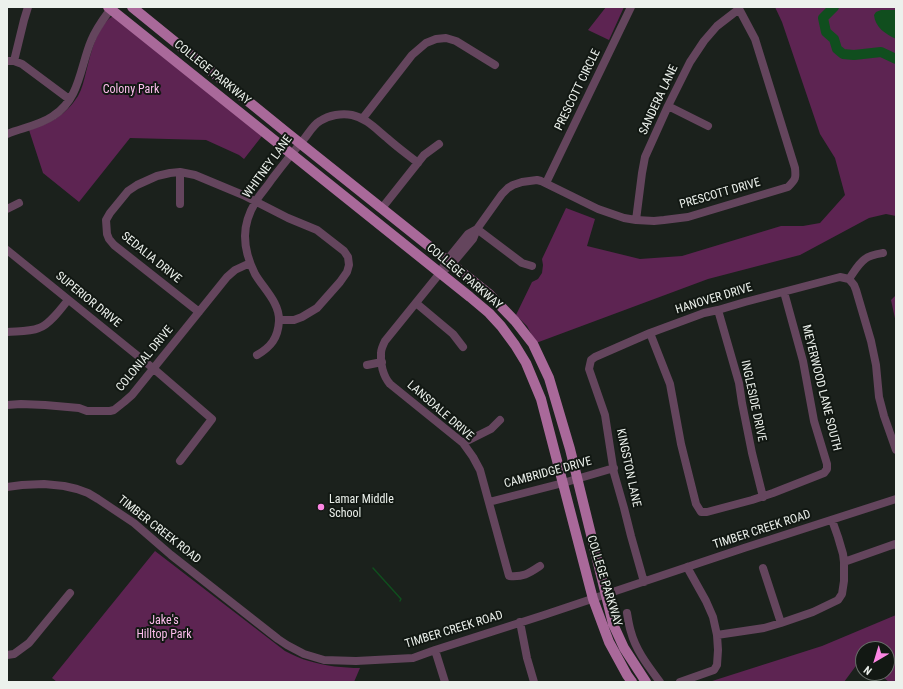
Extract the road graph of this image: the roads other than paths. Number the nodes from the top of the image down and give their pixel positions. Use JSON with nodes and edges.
{"nodes":[{"id":1,"x":28,"y":7,"type":"edge"},
{"id":2,"x":132,"y":7,"type":"edge"},
{"id":3,"x":631,"y":7,"type":"edge"},
{"id":4,"x":111,"y":8,"type":"edge"},
{"id":5,"x":738,"y":8,"type":"edge"},
{"id":6,"x":141,"y":14,"type":"junction"},
{"id":7,"x":132,"y":26,"type":"junction"},
{"id":8,"x":181,"y":47,"type":"junction"},
{"id":9,"x":172,"y":58,"type":"junction"},
{"id":10,"x":10,"y":61,"type":"edge"},
{"id":11,"x":495,"y":65,"type":"dead end"},
{"id":12,"x":223,"y":81,"type":"junction"},
{"id":13,"x":214,"y":91,"type":"junction"},
{"id":14,"x":69,"y":99,"type":"junction"},
{"id":15,"x":668,"y":106,"type":"junction"},
{"id":16,"x":363,"y":118,"type":"junction"},
{"id":17,"x":708,"y":126,"type":"dead end"},
{"id":18,"x":7,"y":134,"type":"edge"},
{"id":19,"x":300,"y":143,"type":"junction"},
{"id":20,"x":439,"y":144,"type":"dead end"},
{"id":21,"x":291,"y":154,"type":"junction"},
{"id":22,"x":418,"y":163,"type":"junction"},
{"id":23,"x":180,"y":172,"type":"junction"},
{"id":24,"x":546,"y":184,"type":"junction"},
{"id":25,"x":256,"y":201,"type":"junction"},
{"id":26,"x":19,"y":203,"type":"dead end"},
{"id":27,"x":180,"y":204,"type":"dead end"},
{"id":28,"x":382,"y":208,"type":"junction"},
{"id":29,"x":7,"y":209,"type":"edge"},
{"id":30,"x":636,"y":220,"type":"junction"},
{"id":31,"x":477,"y":229,"type":"junction"},
{"id":32,"x":7,"y":250,"type":"edge"},
{"id":33,"x":883,"y":253,"type":"dead end"},
{"id":34,"x":450,"y":262,"type":"junction"},
{"id":35,"x":250,"y":263,"type":"junction"},
{"id":36,"x":532,"y":266,"type":"dead end"},
{"id":37,"x":440,"y":273,"type":"junction"},
{"id":38,"x":849,"y":279,"type":"junction"},
{"id":39,"x":784,"y":292,"type":"junction"},
{"id":40,"x":68,"y":300,"type":"junction"},
{"id":41,"x":416,"y":303,"type":"junction"},
{"id":42,"x":718,"y":310,"type":"junction"},
{"id":43,"x":199,"y":312,"type":"junction"},
{"id":44,"x":279,"y":320,"type":"junction"},
{"id":45,"x":7,"y":332,"type":"edge"},
{"id":46,"x":650,"y":333,"type":"junction"},
{"id":47,"x":463,"y":347,"type":"dead end"},
{"id":48,"x":257,"y":355,"type":"dead end"},
{"id":49,"x":590,"y":360,"type":"joint"},
{"id":50,"x":382,"y":362,"type":"junction"},
{"id":51,"x":366,"y":365,"type":"dead end"},
{"id":52,"x":154,"y":369,"type":"junction"},
{"id":53,"x":7,"y":405,"type":"edge"},
{"id":54,"x":500,"y":420,"type":"dead end"},
{"id":55,"x":463,"y":443,"type":"junction"},
{"id":56,"x":896,"y":450,"type":"edge"},
{"id":57,"x":180,"y":461,"type":"dead end"},
{"id":58,"x":614,"y":468,"type":"junction"},
{"id":59,"x":577,"y":478,"type":"junction"},
{"id":60,"x":564,"y":483,"type":"junction"},
{"id":61,"x":7,"y":487,"type":"edge"},
{"id":62,"x":763,"y":497,"type":"junction"},
{"id":63,"x":896,"y":499,"type":"edge"},
{"id":64,"x":488,"y":502,"type":"junction"},
{"id":65,"x":832,"y":520,"type":"junction"},
{"id":66,"x":896,"y":545,"type":"edge"},
{"id":67,"x":844,"y":562,"type":"junction"},
{"id":68,"x":540,"y":566,"type":"dead end"},
{"id":69,"x":687,"y":567,"type":"junction"},
{"id":70,"x":763,"y":568,"type":"dead end"},
{"id":71,"x":644,"y":582,"type":"junction"},
{"id":72,"x":70,"y":593,"type":"dead end"},
{"id":73,"x":606,"y":594,"type":"junction"},
{"id":74,"x":593,"y":599,"type":"junction"},
{"id":75,"x":627,"y":613,"type":"dead end"},
{"id":76,"x":520,"y":622,"type":"junction"},
{"id":77,"x":781,"y":623,"type":"junction"},
{"id":78,"x":717,"y":635,"type":"junction"},
{"id":79,"x":435,"y":650,"type":"junction"},
{"id":80,"x":7,"y":655,"type":"edge"},
{"id":81,"x":445,"y":682,"type":"edge"},
{"id":82,"x":534,"y":682,"type":"edge"},
{"id":83,"x":632,"y":682,"type":"edge"},
{"id":84,"x":646,"y":682,"type":"edge"},
{"id":85,"x":660,"y":682,"type":"edge"},
{"id":86,"x":680,"y":682,"type":"edge"}],
"edges":[{"from":1,"to":10,"type":"street"},
{"from":2,"to":6,"type":"main road","name":"COLLEGE PARKWAY"},
{"from":3,"to":24,"type":"street","name":"PRESCOTT CIRCLE"},
{"from":4,"to":7,"type":"main road","name":"COLLEGE PARKWAY"},
{"from":4,"to":14,"type":"street"},
{"from":5,"to":15,"type":"street","name":"SANDERA LANE"},
{"from":5,"to":30,"type":"street","name":"PRESCOTT DRIVE"},
{"from":6,"to":7,"type":"main road"},
{"from":6,"to":8,"type":"main road","name":"COLLEGE PARKWAY"},
{"from":7,"to":9,"type":"main road","name":"COLLEGE PARKWAY"},
{"from":8,"to":9,"type":"main road"},
{"from":8,"to":12,"type":"main road","name":"COLLEGE PARKWAY"},
{"from":9,"to":13,"type":"main road","name":"COLLEGE PARKWAY"},
{"from":10,"to":14,"type":"street"},
{"from":11,"to":16,"type":"street"},
{"from":12,"to":13,"type":"main road"},
{"from":12,"to":19,"type":"main road","name":"COLLEGE PARKWAY"},
{"from":13,"to":21,"type":"main road","name":"COLLEGE PARKWAY"},
{"from":14,"to":18,"type":"street"},
{"from":15,"to":17,"type":"street"},
{"from":15,"to":30,"type":"street","name":"SANDERA LANE"},
{"from":16,"to":19,"type":"street","name":"WHITNEY LANE"},
{"from":16,"to":22,"type":"street","name":"WHITNEY LANE"},
{"from":19,"to":21,"type":"street","name":"WHITNEY LANE"},
{"from":19,"to":28,"type":"main road","name":"COLLEGE PARKWAY"},
{"from":20,"to":22,"type":"street"},
{"from":21,"to":25,"type":"street","name":"WHITNEY LANE"},
{"from":21,"to":37,"type":"main road","name":"COLLEGE PARKWAY"},
{"from":22,"to":28,"type":"street"},
{"from":23,"to":25,"type":"street","name":"SEDALIA DRIVE"},
{"from":23,"to":27,"type":"street"},
{"from":23,"to":43,"type":"street","name":"SEDALIA DRIVE"},
{"from":24,"to":30,"type":"street","name":"PRESCOTT DRIVE"},
{"from":24,"to":31,"type":"street","name":"PRESCOTT DRIVE"},
{"from":25,"to":35,"type":"street","name":"WHITNEY LANE"},
{"from":25,"to":44,"type":"street","name":"SEDALIA DRIVE"},
{"from":26,"to":29,"type":"street"},
{"from":28,"to":34,"type":"main road","name":"COLLEGE PARKWAY"},
{"from":31,"to":34,"type":"street","name":"PRESCOTT DRIVE"},
{"from":31,"to":36,"type":"street"},
{"from":32,"to":40,"type":"street","name":"SUPERIOR DRIVE"},
{"from":33,"to":38,"type":"street"},
{"from":34,"to":37,"type":"street","name":"PRESCOTT DRIVE"},
{"from":34,"to":59,"type":"main road","name":"COLLEGE PARKWAY"},
{"from":35,"to":43,"type":"street","name":"COLONIAL DRIVE"},
{"from":35,"to":44,"type":"street","name":"WHITNEY LANE"},
{"from":37,"to":41,"type":"street","name":"LANSDALE DRIVE"},
{"from":37,"to":60,"type":"main road","name":"COLLEGE PARKWAY"},
{"from":38,"to":39,"type":"street","name":"HANOVER DRIVE"},
{"from":38,"to":56,"type":"street"},
{"from":39,"to":42,"type":"street","name":"HANOVER DRIVE"},
{"from":39,"to":62,"type":"street","name":"MEYERWOOD LANE SOUTH"},
{"from":40,"to":45,"type":"street"},
{"from":40,"to":52,"type":"street","name":"SUPERIOR DRIVE"},
{"from":41,"to":47,"type":"street"},
{"from":41,"to":50,"type":"street","name":"LANSDALE DRIVE"},
{"from":42,"to":46,"type":"street","name":"HANOVER DRIVE"},
{"from":42,"to":62,"type":"street","name":"INGLESIDE DRIVE"},
{"from":43,"to":52,"type":"street","name":"COLONIAL DRIVE"},
{"from":44,"to":48,"type":"street"},
{"from":46,"to":49,"type":"street","name":"HANOVER DRIVE"},
{"from":46,"to":62,"type":"street"},
{"from":49,"to":58,"type":"street","name":"KINGSTON LANE"},
{"from":50,"to":51,"type":"street"},
{"from":50,"to":55,"type":"street","name":"LANSDALE DRIVE"},
{"from":52,"to":53,"type":"street","name":"COLONIAL DRIVE"},
{"from":52,"to":57,"type":"street","name":"SUPERIOR DRIVE"},
{"from":54,"to":55,"type":"street"},
{"from":55,"to":64,"type":"street","name":"LANSDALE DRIVE"},
{"from":58,"to":59,"type":"street","name":"CAMBRIDGE DRIVE"},
{"from":58,"to":71,"type":"street","name":"KINGSTON LANE"},
{"from":59,"to":60,"type":"street","name":"CAMBRIDGE DRIVE"},
{"from":59,"to":73,"type":"main road","name":"COLLEGE PARKWAY"},
{"from":60,"to":64,"type":"street","name":"CAMBRIDGE DRIVE"},
{"from":60,"to":74,"type":"main road","name":"COLLEGE PARKWAY"},
{"from":61,"to":79,"type":"street","name":"TIMBER CREEK ROAD"},
{"from":63,"to":65,"type":"street","name":"TIMBER CREEK ROAD"},
{"from":64,"to":68,"type":"street","name":"LANSDALE DRIVE"},
{"from":65,"to":67,"type":"street"},
{"from":65,"to":69,"type":"street","name":"TIMBER CREEK ROAD"},
{"from":66,"to":67,"type":"street"},
{"from":67,"to":77,"type":"street"},
{"from":69,"to":71,"type":"street","name":"TIMBER CREEK ROAD"},
{"from":69,"to":78,"type":"street"},
{"from":70,"to":77,"type":"street"},
{"from":71,"to":73,"type":"street","name":"TIMBER CREEK ROAD"},
{"from":72,"to":80,"type":"street"},
{"from":73,"to":74,"type":"street","name":"TIMBER CREEK ROAD"},
{"from":73,"to":84,"type":"main road","name":"COLLEGE PARKWAY"},
{"from":74,"to":76,"type":"street","name":"TIMBER CREEK ROAD"},
{"from":74,"to":83,"type":"main road","name":"COLLEGE PARKWAY"},
{"from":75,"to":85,"type":"street"},
{"from":76,"to":79,"type":"street","name":"TIMBER CREEK ROAD"},
{"from":76,"to":82,"type":"street"},
{"from":77,"to":78,"type":"street"},
{"from":78,"to":86,"type":"street"},
{"from":79,"to":81,"type":"street"}]}
